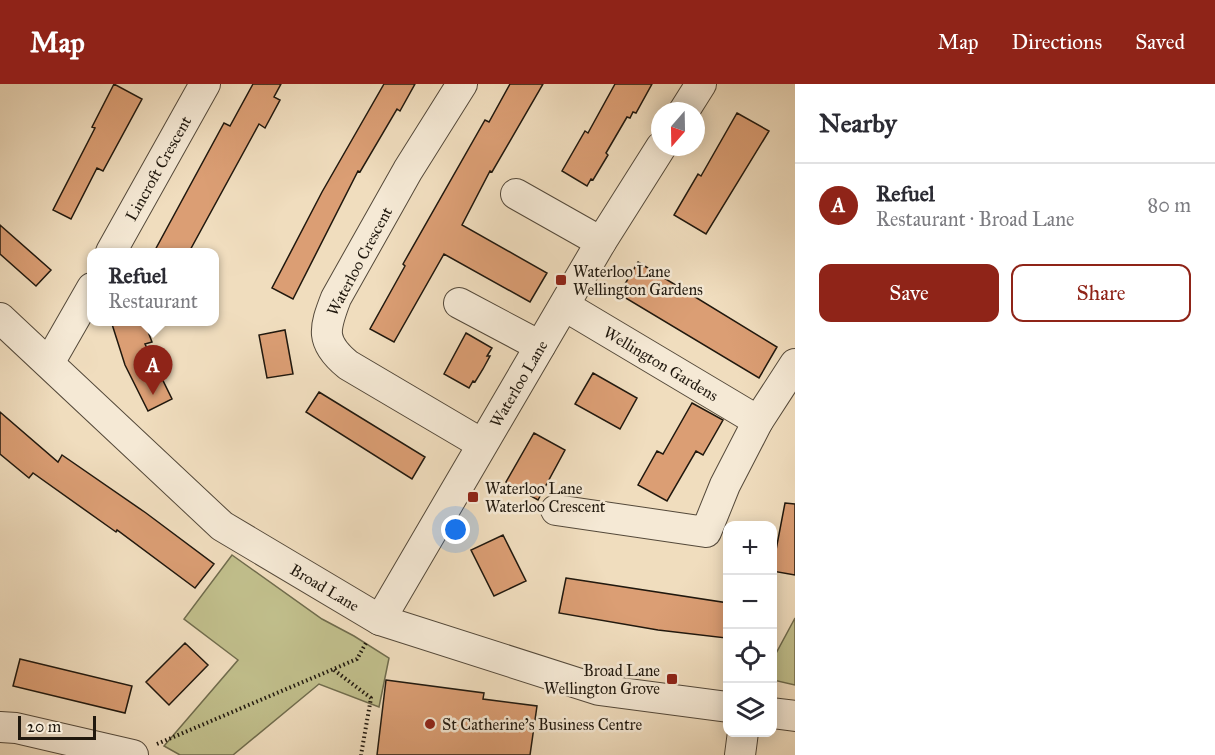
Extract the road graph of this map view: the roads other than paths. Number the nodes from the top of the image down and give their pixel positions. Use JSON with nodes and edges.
{"nodes":[{"id":1,"x":205,"y":84,"type":"edge"},
{"id":2,"x":462,"y":84,"type":"edge"},
{"id":3,"x":701,"y":84,"type":"edge"},
{"id":4,"x":690,"y":102,"type":"edge"},
{"id":5,"x":655,"y":156,"type":"edge"},
{"id":6,"x":516,"y":194,"type":"dead end"},
{"id":7,"x":601,"y":242,"type":"junction"},
{"id":8,"x":113,"y":248,"type":"edge"},
{"id":9,"x":87,"y":297,"type":"edge"},
{"id":10,"x":459,"y":303,"type":"dead end"},
{"id":11,"x":565,"y":306,"type":"junction"},
{"id":12,"x":0,"y":318,"type":"edge"},
{"id":13,"x":540,"y":346,"type":"junction"},
{"id":14,"x":49,"y":363,"type":"junction"},
{"id":15,"x":795,"y":364,"type":"edge"},
{"id":16,"x":758,"y":421,"type":"junction"},
{"id":17,"x":483,"y":444,"type":"junction"},
{"id":18,"x":556,"y":510,"type":"dead end"},
{"id":19,"x":380,"y":620,"type":"junction"},
{"id":20,"x":723,"y":706,"type":"edge"},
{"id":21,"x":777,"y":714,"type":"edge"},
{"id":22,"x":795,"y":716,"type":"edge"},
{"id":23,"x":0,"y":727,"type":"edge"},
{"id":24,"x":742,"y":737,"type":"edge"},
{"id":25,"x":133,"y":755,"type":"edge"},
{"id":26,"x":740,"y":755,"type":"edge"}],
"edges":[{"from":1,"to":8,"type":"street","name":"Lincroft Crescent"},
{"from":2,"to":17,"type":"street","name":"Waterloo Crescent"},
{"from":3,"to":4,"type":"street"},
{"from":5,"to":7,"type":"street","name":"Waterloo Lane"},
{"from":6,"to":7,"type":"street"},
{"from":7,"to":11,"type":"street","name":"Waterloo Lane"},
{"from":9,"to":14,"type":"street"},
{"from":10,"to":13,"type":"street"},
{"from":11,"to":13,"type":"street","name":"Waterloo Lane"},
{"from":11,"to":16,"type":"street","name":"Wellington Gardens"},
{"from":12,"to":14,"type":"street","name":"Broad Lane"},
{"from":13,"to":17,"type":"street","name":"Waterloo Lane"},
{"from":14,"to":19,"type":"street","name":"Broad Lane"},
{"from":15,"to":16,"type":"street"},
{"from":16,"to":18,"type":"street"},
{"from":17,"to":19,"type":"street","name":"Waterloo Lane"},
{"from":19,"to":20,"type":"street","name":"Broad Lane"},
{"from":21,"to":22,"type":"street"},
{"from":23,"to":25,"type":"street"},
{"from":24,"to":26,"type":"street"}]}
